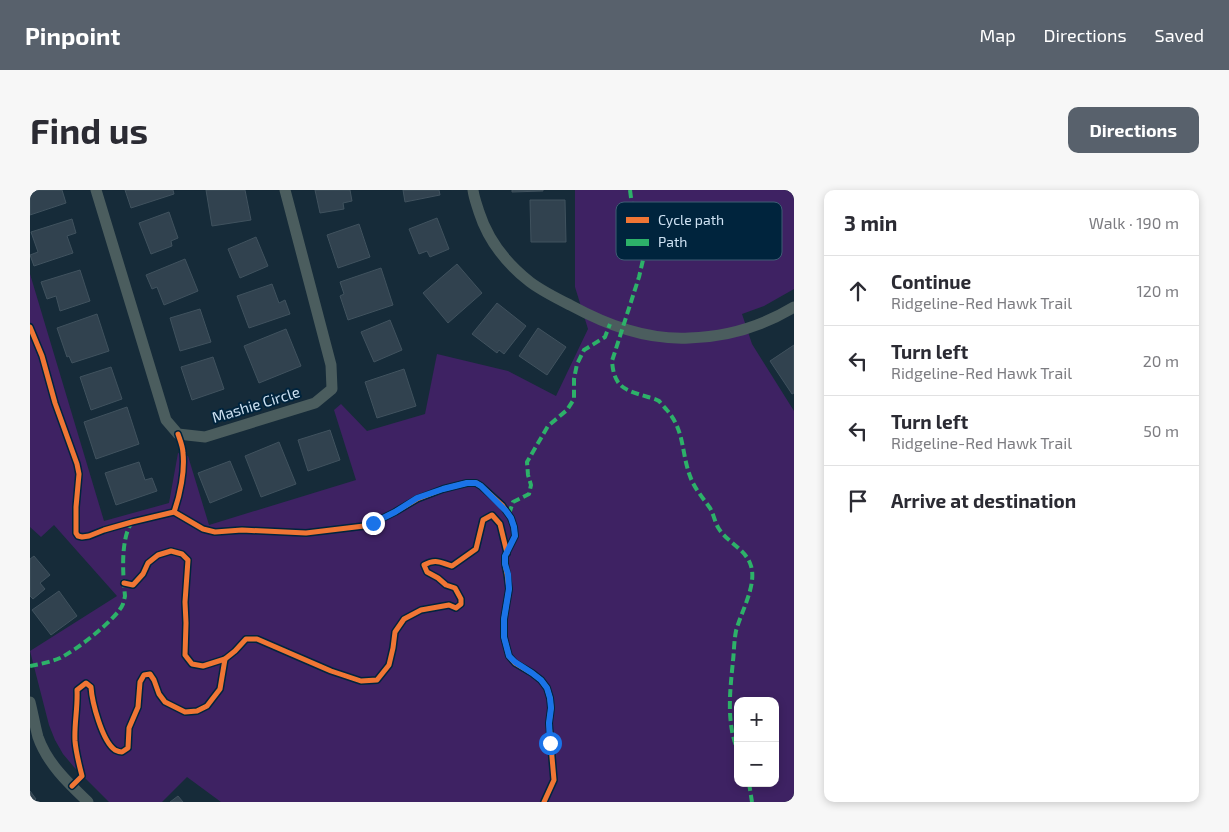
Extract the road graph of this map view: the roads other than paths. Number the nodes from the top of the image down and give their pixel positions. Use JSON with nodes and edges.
{"nodes":[{"id":1,"x":96,"y":190,"type":"edge"},
{"id":2,"x":285,"y":190,"type":"edge"},
{"id":3,"x":473,"y":190,"type":"edge"},
{"id":4,"x":794,"y":307,"type":"edge"},
{"id":5,"x":30,"y":702,"type":"edge"},
{"id":6,"x":88,"y":802,"type":"edge"}],
"edges":[{"from":1,"to":2,"type":"street","name":"Mashie Circle"},
{"from":3,"to":4,"type":"street"},
{"from":5,"to":6,"type":"street"}]}
